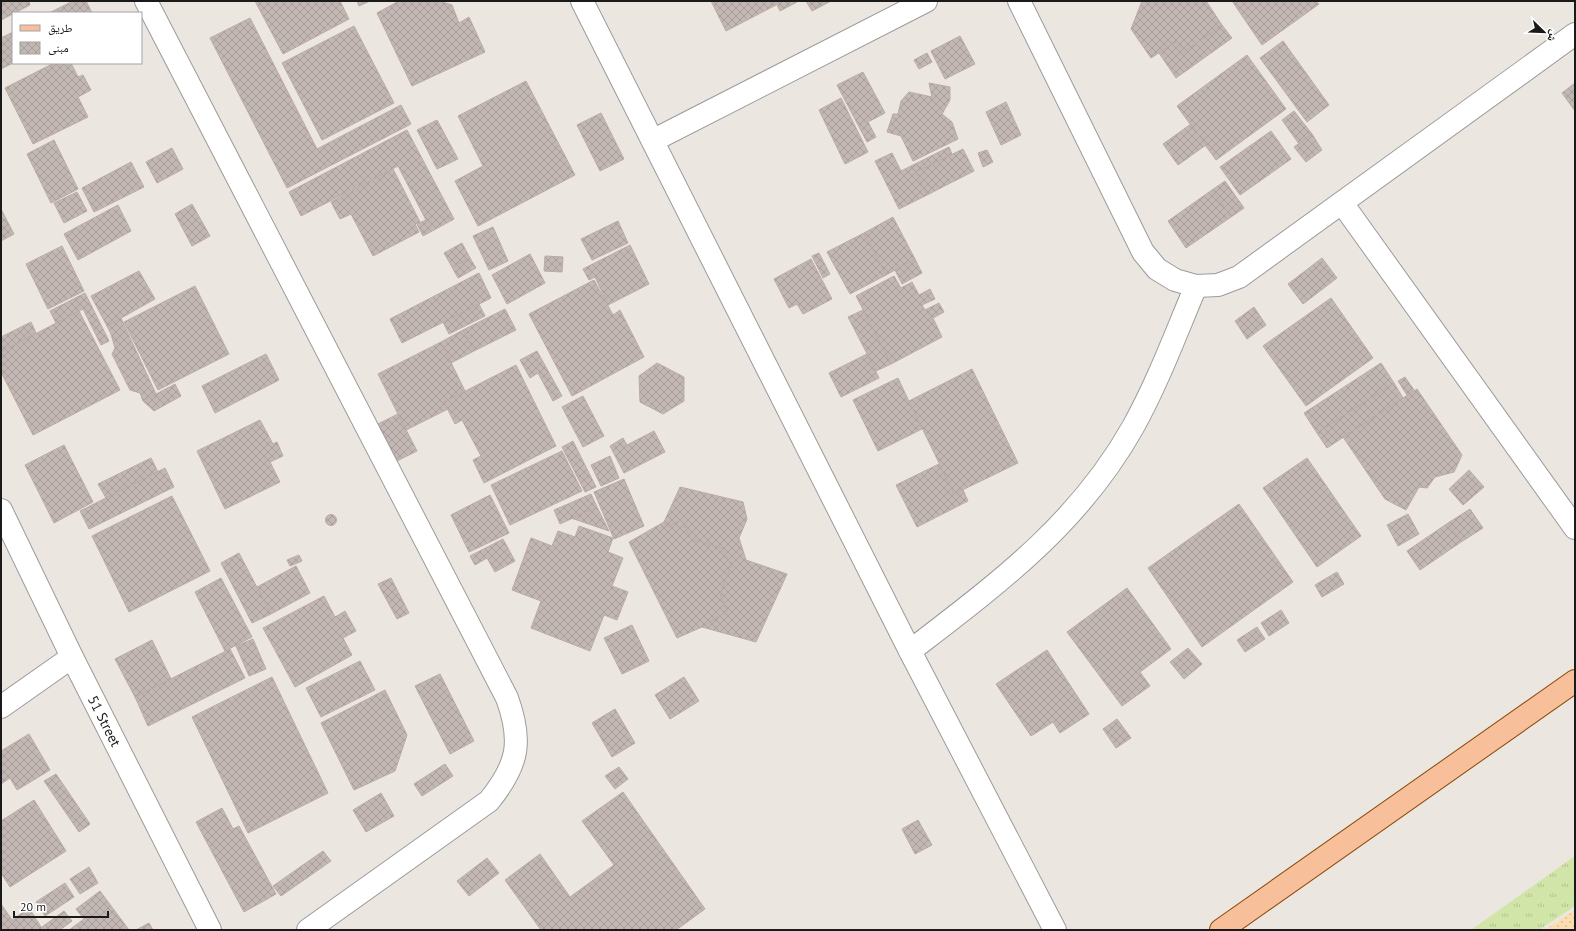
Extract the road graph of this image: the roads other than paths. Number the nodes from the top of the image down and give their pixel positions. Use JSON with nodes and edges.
{"nodes":[{"id":1,"x":146,"y":1,"type":"edge"},
{"id":2,"x":582,"y":1,"type":"edge"},
{"id":3,"x":926,"y":1,"type":"edge"},
{"id":4,"x":1019,"y":1,"type":"edge"},
{"id":5,"x":1575,"y":34,"type":"edge"},
{"id":6,"x":654,"y":140,"type":"junction"},
{"id":7,"x":1342,"y":203,"type":"junction"},
{"id":8,"x":1196,"y":286,"type":"junction"},
{"id":9,"x":1,"y":510,"type":"edge"},
{"id":10,"x":1575,"y":528,"type":"edge"},
{"id":11,"x":910,"y":651,"type":"junction"},
{"id":12,"x":72,"y":658,"type":"junction"},
{"id":13,"x":1575,"y":681,"type":"edge"},
{"id":14,"x":1,"y":707,"type":"edge"},
{"id":15,"x":210,"y":930,"type":"edge"},
{"id":16,"x":308,"y":930,"type":"edge"},
{"id":17,"x":1055,"y":930,"type":"edge"},
{"id":18,"x":1221,"y":930,"type":"edge"}],
"edges":[{"from":1,"to":16,"type":"street"},
{"from":2,"to":6,"type":"street"},
{"from":3,"to":6,"type":"street"},
{"from":4,"to":8,"type":"street"},
{"from":5,"to":7,"type":"street"},
{"from":6,"to":11,"type":"street"},
{"from":7,"to":8,"type":"street"},
{"from":7,"to":10,"type":"street"},
{"from":8,"to":11,"type":"street"},
{"from":9,"to":12,"type":"street","name":"51 Street"},
{"from":11,"to":17,"type":"street"},
{"from":12,"to":14,"type":"street"},
{"from":12,"to":15,"type":"street","name":"51 Street"},
{"from":13,"to":18,"type":"main road"}]}
